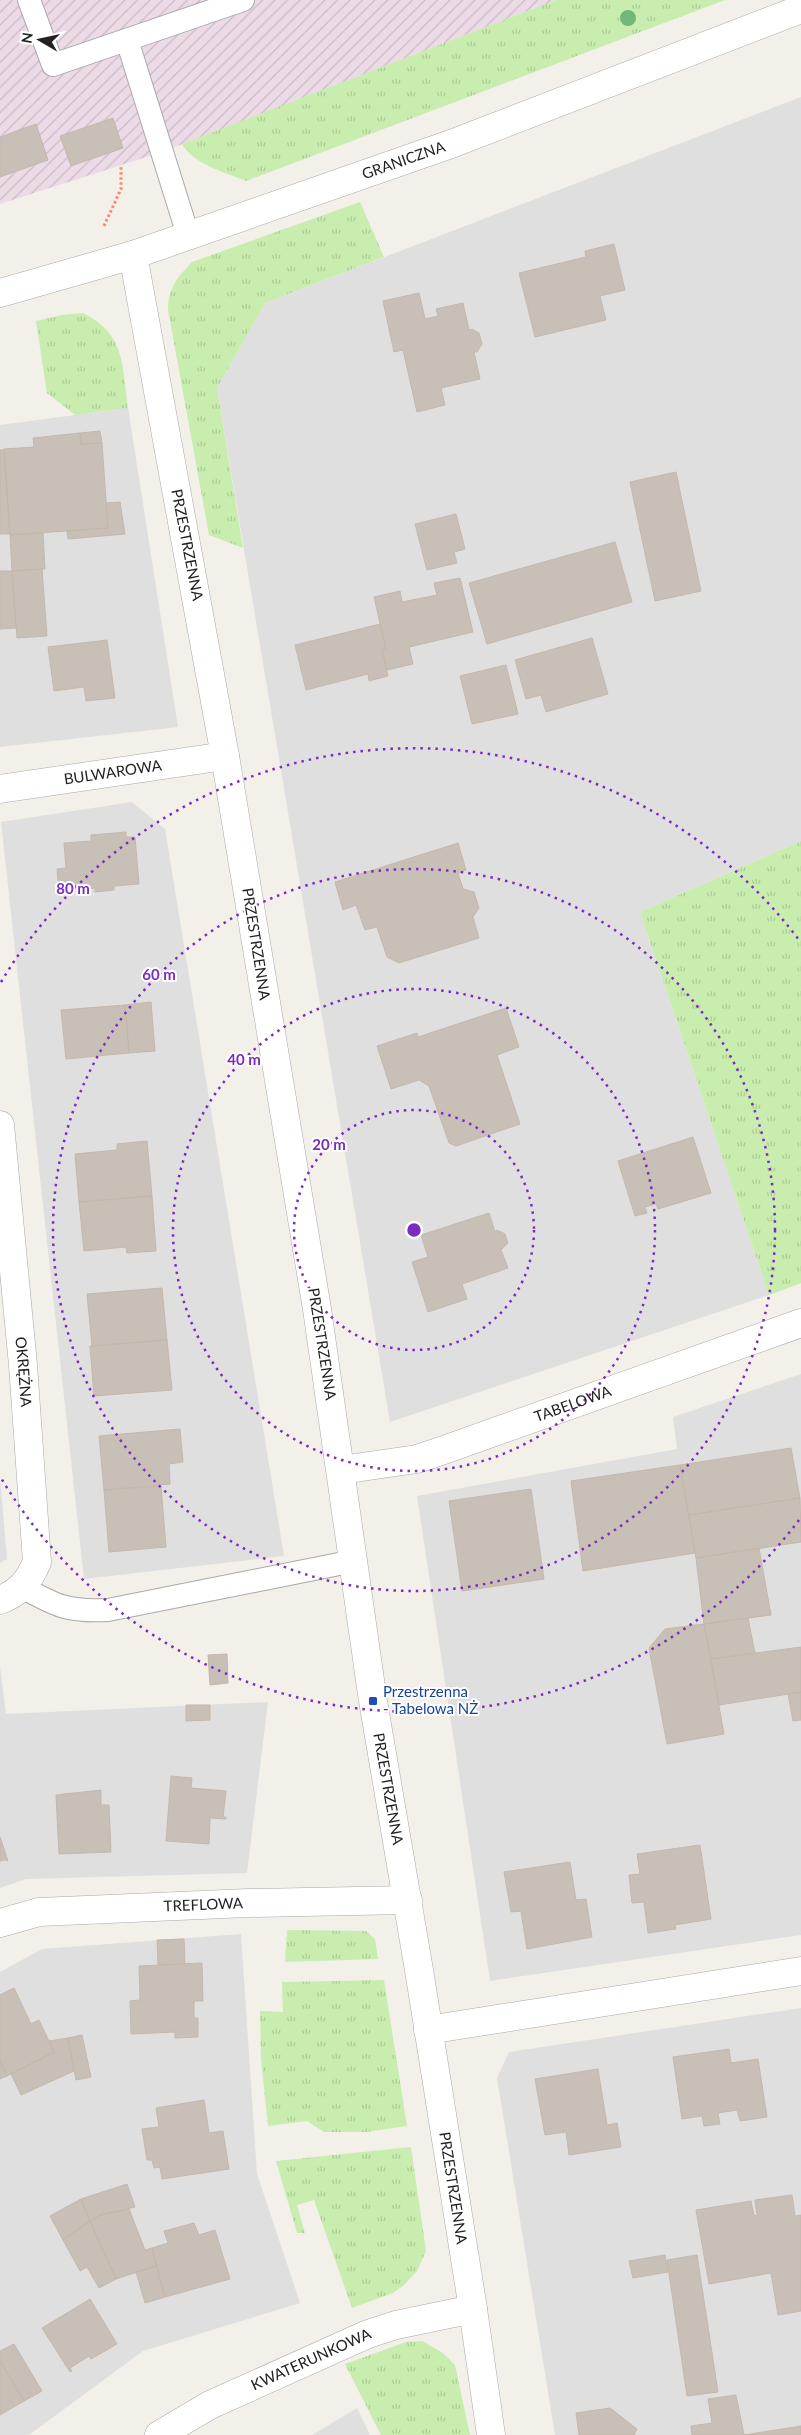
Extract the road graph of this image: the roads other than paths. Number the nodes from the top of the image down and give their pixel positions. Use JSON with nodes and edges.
{"nodes":[{"id":1,"x":29,"y":0,"type":"edge"},
{"id":2,"x":242,"y":0,"type":"edge"},
{"id":3,"x":801,"y":9,"type":"edge"},
{"id":4,"x":127,"y":40,"type":"junction"},
{"id":5,"x":188,"y":235,"type":"junction"},
{"id":6,"x":133,"y":255,"type":"junction"},
{"id":7,"x":0,"y":293,"type":"edge"},
{"id":8,"x":225,"y":756,"type":"junction"},
{"id":9,"x":0,"y":789,"type":"edge"},
{"id":10,"x":0,"y":1125,"type":"edge"},
{"id":11,"x":801,"y":1323,"type":"edge"},
{"id":12,"x":342,"y":1470,"type":"junction"},
{"id":13,"x":354,"y":1561,"type":"junction"},
{"id":14,"x":11,"y":1593,"type":"edge"},
{"id":15,"x":408,"y":1900,"type":"junction"},
{"id":16,"x":0,"y":1923,"type":"edge"},
{"id":17,"x":801,"y":1971,"type":"edge"},
{"id":18,"x":428,"y":2030,"type":"junction"},
{"id":19,"x":473,"y":2309,"type":"junction"},
{"id":20,"x":160,"y":2435,"type":"edge"},
{"id":21,"x":491,"y":2435,"type":"edge"}],
"edges":[{"from":1,"to":4,"type":"lane"},
{"from":2,"to":4,"type":"lane"},
{"from":3,"to":5,"type":"street","name":"GRANICZNA"},
{"from":4,"to":5,"type":"lane"},
{"from":5,"to":6,"type":"street","name":"GRANICZNA"},
{"from":6,"to":7,"type":"street","name":"GRANICZNA"},
{"from":6,"to":8,"type":"street","name":"PRZESTRZENNA"},
{"from":8,"to":9,"type":"street","name":"BULWAROWA"},
{"from":8,"to":12,"type":"street","name":"PRZESTRZENNA"},
{"from":10,"to":14,"type":"street","name":"OKRĘŻNA"},
{"from":11,"to":12,"type":"street","name":"TABELOWA"},
{"from":12,"to":13,"type":"street","name":"PRZESTRZENNA"},
{"from":13,"to":14,"type":"lane"},
{"from":13,"to":15,"type":"street","name":"PRZESTRZENNA"},
{"from":15,"to":16,"type":"street","name":"TREFLOWA"},
{"from":15,"to":18,"type":"street","name":"PRZESTRZENNA"},
{"from":17,"to":18,"type":"street"},
{"from":18,"to":19,"type":"street","name":"PRZESTRZENNA"},
{"from":19,"to":20,"type":"street","name":"KWATERUNKOWA"},
{"from":19,"to":21,"type":"street","name":"PRZESTRZENNA"}]}
